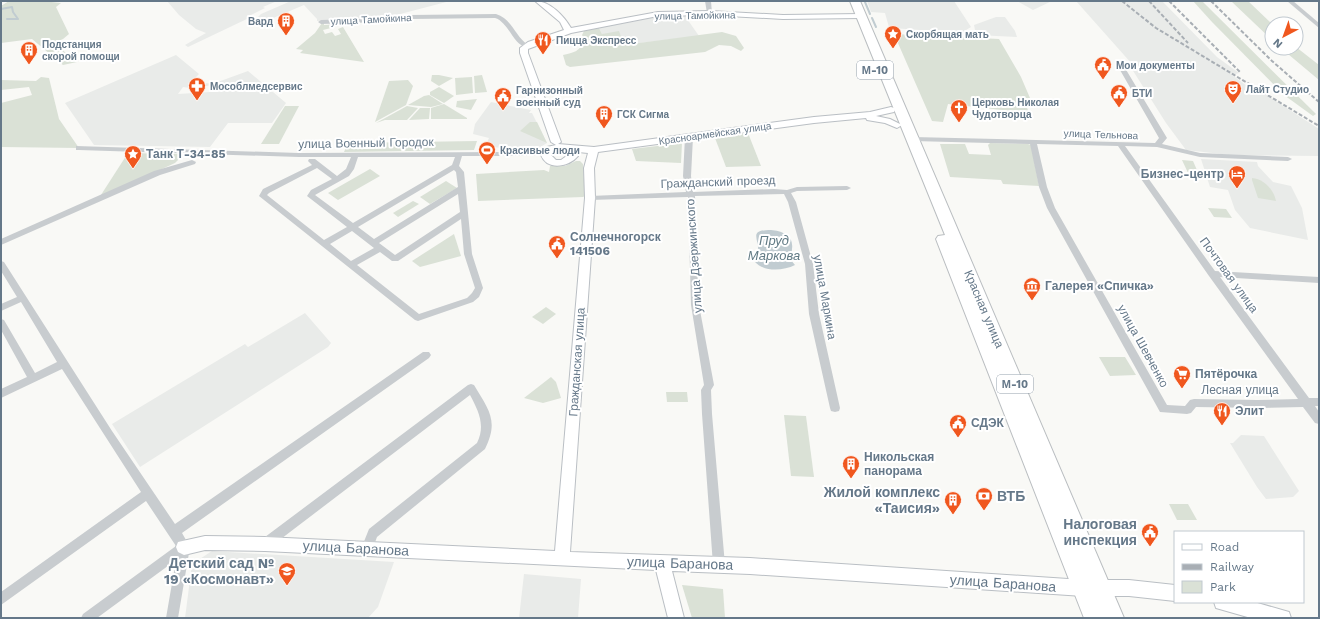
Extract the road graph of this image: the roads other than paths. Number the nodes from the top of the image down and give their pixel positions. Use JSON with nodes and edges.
{"nodes":[{"id":1,"x":539,"y":1,"type":"edge"},
{"id":2,"x":708,"y":1,"type":"edge"},
{"id":3,"x":847,"y":1,"type":"edge"},
{"id":4,"x":855,"y":1,"type":"edge"},
{"id":5,"x":1290,"y":1,"type":"edge"},
{"id":6,"x":710,"y":13,"type":"junction"},
{"id":7,"x":857,"y":16,"type":"junction"},
{"id":8,"x":321,"y":22,"type":"dead end"},
{"id":9,"x":1319,"y":26,"type":"edge"},
{"id":10,"x":569,"y":31,"type":"junction"},
{"id":11,"x":529,"y":45,"type":"junction"},
{"id":12,"x":1119,"y":63,"type":"dead end"},
{"id":13,"x":891,"y":110,"type":"junction"},
{"id":14,"x":859,"y":117,"type":"junction"},
{"id":15,"x":897,"y":125,"type":"junction"},
{"id":16,"x":689,"y":137,"type":"junction"},
{"id":17,"x":913,"y":138,"type":"junction"},
{"id":18,"x":1033,"y":142,"type":"junction"},
{"id":19,"x":1120,"y":144,"type":"junction"},
{"id":20,"x":1157,"y":145,"type":"junction"},
{"id":21,"x":79,"y":148,"type":"dead end"},
{"id":22,"x":174,"y":151,"type":"junction"},
{"id":23,"x":570,"y":153,"type":"junction"},
{"id":24,"x":199,"y":154,"type":"junction"},
{"id":25,"x":459,"y":154,"type":"junction"},
{"id":26,"x":315,"y":155,"type":"junction"},
{"id":27,"x":355,"y":155,"type":"junction"},
{"id":28,"x":189,"y":159,"type":"junction"},
{"id":29,"x":1288,"y":159,"type":"dead end"},
{"id":30,"x":317,"y":165,"type":"junction"},
{"id":31,"x":455,"y":166,"type":"junction"},
{"id":32,"x":337,"y":179,"type":"junction"},
{"id":33,"x":462,"y":188,"type":"junction"},
{"id":34,"x":846,"y":188,"type":"dead end"},
{"id":35,"x":787,"y":192,"type":"junction"},
{"id":36,"x":690,"y":194,"type":"junction"},
{"id":37,"x":590,"y":198,"type":"junction"},
{"id":38,"x":463,"y":214,"type":"junction"},
{"id":39,"x":352,"y":227,"type":"junction"},
{"id":40,"x":1,"y":242,"type":"edge"},
{"id":41,"x":324,"y":244,"type":"junction"},
{"id":42,"x":376,"y":245,"type":"junction"},
{"id":43,"x":1,"y":264,"type":"edge"},
{"id":44,"x":351,"y":265,"type":"junction"},
{"id":45,"x":1212,"y":274,"type":"junction"},
{"id":46,"x":1319,"y":280,"type":"edge"},
{"id":47,"x":22,"y":298,"type":"junction"},
{"id":48,"x":1,"y":308,"type":"edge"},
{"id":49,"x":1,"y":322,"type":"edge"},
{"id":50,"x":426,"y":355,"type":"dead end"},
{"id":51,"x":64,"y":363,"type":"junction"},
{"id":52,"x":33,"y":378,"type":"junction"},
{"id":53,"x":1,"y":394,"type":"edge"},
{"id":54,"x":1305,"y":402,"type":"junction"},
{"id":55,"x":1319,"y":402,"type":"edge"},
{"id":56,"x":835,"y":408,"type":"dead end"},
{"id":57,"x":1164,"y":409,"type":"joint"},
{"id":58,"x":1319,"y":420,"type":"edge"},
{"id":59,"x":148,"y":493,"type":"junction"},
{"id":60,"x":174,"y":532,"type":"junction"},
{"id":61,"x":265,"y":544,"type":"junction"},
{"id":62,"x":184,"y":547,"type":"junction"},
{"id":63,"x":367,"y":549,"type":"junction"},
{"id":64,"x":562,"y":559,"type":"junction"},
{"id":65,"x":662,"y":563,"type":"junction"},
{"id":66,"x":682,"y":564,"type":"junction"},
{"id":67,"x":719,"y":565,"type":"junction"},
{"id":68,"x":667,"y":582,"type":"junction"},
{"id":69,"x":1092,"y":588,"type":"junction"},
{"id":70,"x":1174,"y":594,"type":"edge"},
{"id":71,"x":1,"y":599,"type":"edge"},
{"id":72,"x":1226,"y":603,"type":"edge"},
{"id":73,"x":87,"y":618,"type":"edge"},
{"id":74,"x":172,"y":618,"type":"edge"},
{"id":75,"x":676,"y":618,"type":"edge"},
{"id":76,"x":1095,"y":618,"type":"edge"},
{"id":77,"x":1113,"y":618,"type":"edge"},
{"id":78,"x":1284,"y":618,"type":"edge"}],
"edges":[{"from":1,"to":10,"type":"street"},
{"from":2,"to":6,"type":"street"},
{"from":3,"to":7,"type":"highway","name":"Красная улица","number":"М-10"},
{"from":4,"to":7,"type":"highway","name":"Красная улица","number":"М-10"},
{"from":5,"to":9,"type":"street"},
{"from":6,"to":7,"type":"street","name":"улица Тамойкина"},
{"from":6,"to":10,"type":"street","name":"улица Тамойкина"},
{"from":7,"to":13,"type":"highway","name":"Красная улица","number":"М-10"},
{"from":7,"to":17,"type":"highway","name":"Красная улица","number":"М-10"},
{"from":8,"to":11,"type":"street","name":"улица Тамойкина"},
{"from":10,"to":11,"type":"street","name":"улица Тамойкина"},
{"from":11,"to":23,"type":"street"},
{"from":12,"to":20,"type":"street"},
{"from":13,"to":14,"type":"street"},
{"from":13,"to":15,"type":"highway","name":"Красная улица","number":"М-10"},
{"from":14,"to":15,"type":"street"},
{"from":14,"to":16,"type":"street","name":"Красноармейская улица"},
{"from":15,"to":69,"type":"highway","name":"Красная улица","number":"М-10"},
{"from":16,"to":23,"type":"street","name":"Красноармейская улица"},
{"from":16,"to":36,"type":"street","name":"улица Дзержинского"},
{"from":17,"to":18,"type":"street","name":"улица Тельнова"},
{"from":17,"to":69,"type":"highway","name":"Красная улица","number":"М-10"},
{"from":18,"to":19,"type":"street","name":"улица Тельнова"},
{"from":18,"to":57,"type":"street","name":"улица Шевченко"},
{"from":19,"to":20,"type":"street","name":"улица Тельнова"},
{"from":19,"to":45,"type":"street","name":"Почтовая улица"},
{"from":20,"to":29,"type":"street","name":"улица Тельнова"},
{"from":21,"to":22,"type":"street"},
{"from":22,"to":24,"type":"street"},
{"from":22,"to":28,"type":"street"},
{"from":23,"to":25,"type":"street","name":"улица Военный Городок"},
{"from":23,"to":37,"type":"street","name":"Гражданская улица"},
{"from":24,"to":26,"type":"street","name":"улица Военный Городок"},
{"from":24,"to":28,"type":"street"},
{"from":25,"to":27,"type":"street","name":"улица Военный Городок"},
{"from":25,"to":31,"type":"street"},
{"from":26,"to":27,"type":"street","name":"улица Военный Городок"},
{"from":26,"to":30,"type":"street"},
{"from":27,"to":32,"type":"street"},
{"from":28,"to":40,"type":"street"},
{"from":30,"to":32,"type":"street"},
{"from":30,"to":41,"type":"street"},
{"from":31,"to":33,"type":"street"},
{"from":31,"to":39,"type":"street"},
{"from":32,"to":39,"type":"street"},
{"from":33,"to":38,"type":"street"},
{"from":33,"to":42,"type":"street"},
{"from":34,"to":35,"type":"street","name":"Гражданский проезд"},
{"from":35,"to":36,"type":"street","name":"Гражданский проезд"},
{"from":35,"to":56,"type":"street","name":"улица Маркина"},
{"from":36,"to":37,"type":"street","name":"Гражданский проезд"},
{"from":36,"to":67,"type":"street","name":"улица Дзержинского"},
{"from":37,"to":64,"type":"street","name":"Гражданская улица"},
{"from":38,"to":42,"type":"street"},
{"from":38,"to":44,"type":"street"},
{"from":39,"to":41,"type":"street"},
{"from":39,"to":42,"type":"street"},
{"from":41,"to":44,"type":"street"},
{"from":42,"to":44,"type":"street"},
{"from":43,"to":47,"type":"street"},
{"from":45,"to":46,"type":"street"},
{"from":45,"to":54,"type":"street","name":"Почтовая улица"},
{"from":47,"to":48,"type":"street"},
{"from":47,"to":51,"type":"street"},
{"from":49,"to":52,"type":"street"},
{"from":50,"to":60,"type":"street"},
{"from":51,"to":52,"type":"street"},
{"from":51,"to":59,"type":"street"},
{"from":52,"to":53,"type":"street"},
{"from":54,"to":55,"type":"street","name":"Лесная улица"},
{"from":54,"to":57,"type":"street","name":"Лесная улица"},
{"from":54,"to":58,"type":"street","name":"Почтовая улица"},
{"from":59,"to":60,"type":"street"},
{"from":59,"to":71,"type":"street"},
{"from":60,"to":62,"type":"street"},
{"from":61,"to":62,"type":"street","name":"улица Баранова"},
{"from":61,"to":63,"type":"street","name":"улица Баранова"},
{"from":61,"to":63,"type":"street"},
{"from":62,"to":73,"type":"street"},
{"from":62,"to":74,"type":"street"},
{"from":63,"to":64,"type":"street","name":"улица Баранова"},
{"from":64,"to":65,"type":"street","name":"улица Баранова"},
{"from":65,"to":66,"type":"street","name":"улица Баранова"},
{"from":65,"to":68,"type":"street"},
{"from":66,"to":67,"type":"street","name":"улица Баранова"},
{"from":66,"to":68,"type":"street"},
{"from":67,"to":69,"type":"street","name":"улица Баранова"},
{"from":68,"to":75,"type":"street"},
{"from":69,"to":70,"type":"street","name":"улица Баранова"},
{"from":69,"to":76,"type":"highway","name":"Красная улица","number":"М-10"},
{"from":69,"to":77,"type":"highway","name":"Красная улица","number":"М-10"},
{"from":72,"to":78,"type":"street"}]}
